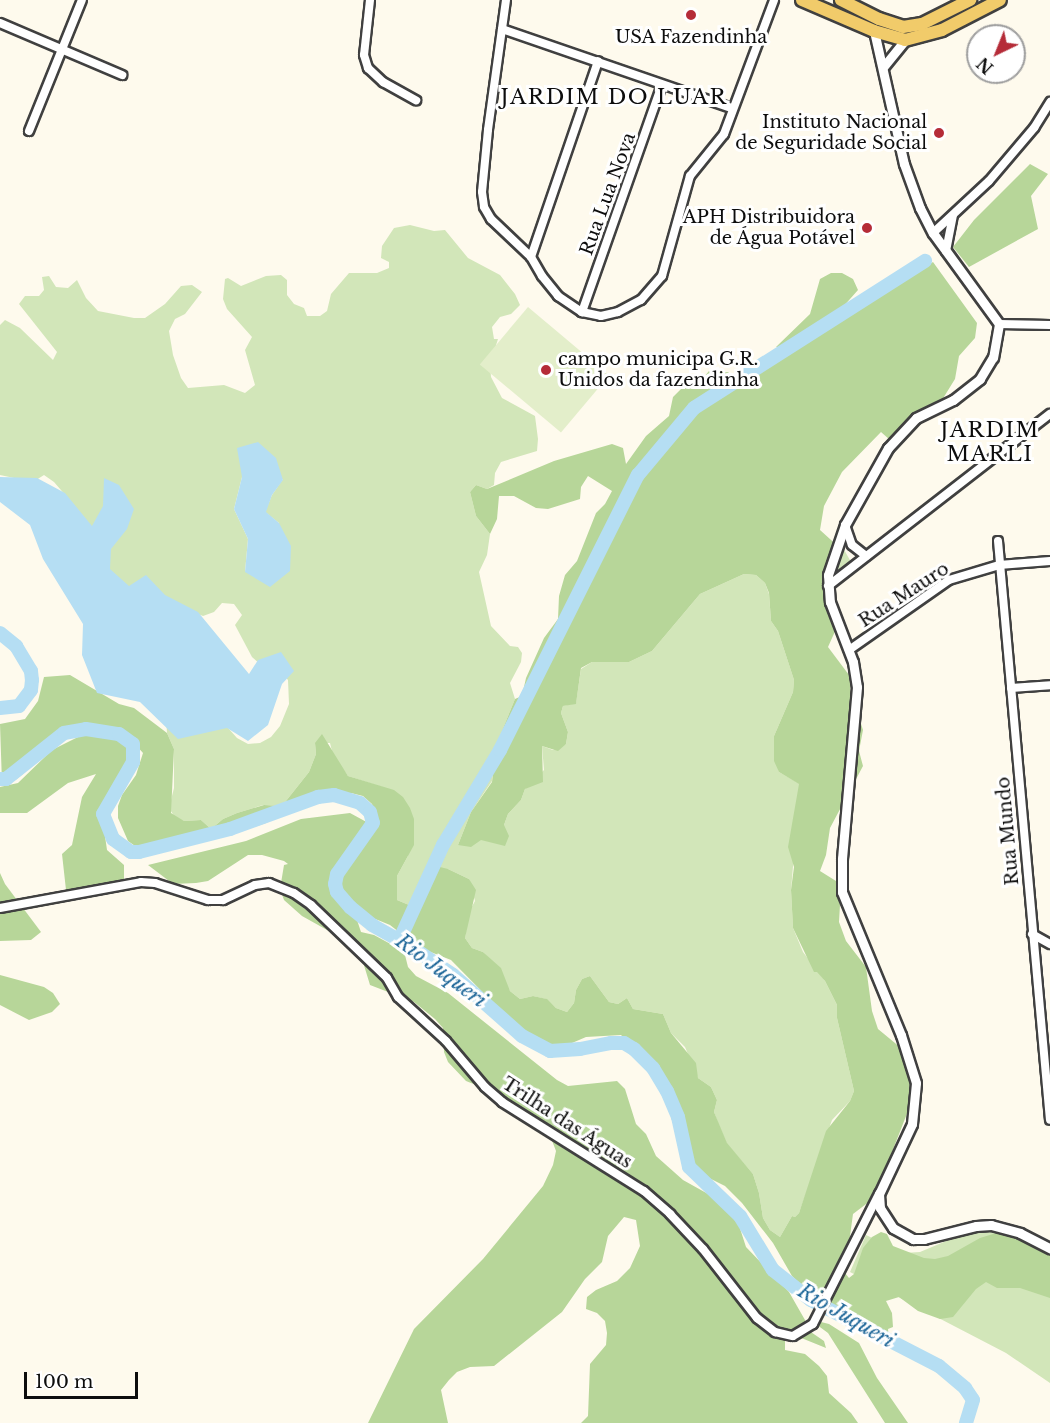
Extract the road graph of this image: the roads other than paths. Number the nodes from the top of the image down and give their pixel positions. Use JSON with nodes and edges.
{"nodes":[{"id":1,"x":82,"y":0,"type":"edge"},
{"id":2,"x":370,"y":0,"type":"edge"},
{"id":3,"x":506,"y":0,"type":"edge"},
{"id":4,"x":774,"y":0,"type":"edge"},
{"id":5,"x":802,"y":0,"type":"edge"},
{"id":6,"x":841,"y":0,"type":"edge"},
{"id":7,"x":970,"y":0,"type":"edge"},
{"id":8,"x":1000,"y":0,"type":"edge"},
{"id":9,"x":0,"y":23,"type":"edge"},
{"id":10,"x":502,"y":29,"type":"junction"},
{"id":11,"x":874,"y":31,"type":"junction"},
{"id":12,"x":905,"y":40,"type":"junction"},
{"id":13,"x":62,"y":48,"type":"junction"},
{"id":14,"x":598,"y":61,"type":"junction"},
{"id":15,"x":884,"y":66,"type":"junction"},
{"id":16,"x":122,"y":75,"type":"dead end"},
{"id":17,"x":662,"y":86,"type":"junction"},
{"id":18,"x":416,"y":100,"type":"dead end"},
{"id":19,"x":1050,"y":102,"type":"edge"},
{"id":20,"x":732,"y":108,"type":"junction"},
{"id":21,"x":29,"y":131,"type":"dead end"},
{"id":22,"x":953,"y":216,"type":"junction"},
{"id":23,"x":933,"y":233,"type":"junction"},
{"id":24,"x":946,"y":251,"type":"junction"},
{"id":25,"x":531,"y":257,"type":"junction"},
{"id":26,"x":582,"y":312,"type":"junction"},
{"id":27,"x":999,"y":324,"type":"junction"},
{"id":28,"x":1050,"y":324,"type":"edge"},
{"id":29,"x":1050,"y":414,"type":"edge"},
{"id":30,"x":845,"y":525,"type":"junction"},
{"id":31,"x":998,"y":541,"type":"dead end"},
{"id":32,"x":866,"y":556,"type":"junction"},
{"id":33,"x":1050,"y":561,"type":"edge"},
{"id":34,"x":999,"y":565,"type":"junction"},
{"id":35,"x":828,"y":586,"type":"junction"},
{"id":36,"x":849,"y":650,"type":"junction"},
{"id":37,"x":1050,"y":685,"type":"edge"},
{"id":38,"x":1011,"y":688,"type":"junction"},
{"id":39,"x":0,"y":908,"type":"edge"},
{"id":40,"x":1032,"y":934,"type":"junction"},
{"id":41,"x":1050,"y":944,"type":"edge"},
{"id":42,"x":1050,"y":1120,"type":"edge"},
{"id":43,"x":879,"y":1194,"type":"junction"},
{"id":44,"x":1050,"y":1248,"type":"edge"}],
"edges":[{"from":1,"to":13,"type":"street"},
{"from":2,"to":18,"type":"street"},
{"from":3,"to":10,"type":"street"},
{"from":4,"to":20,"type":"street"},
{"from":5,"to":11,"type":"main road"},
{"from":6,"to":7,"type":"main road"},
{"from":8,"to":12,"type":"main road"},
{"from":9,"to":13,"type":"street"},
{"from":10,"to":14,"type":"street"},
{"from":10,"to":25,"type":"street"},
{"from":11,"to":12,"type":"main road"},
{"from":11,"to":15,"type":"street"},
{"from":12,"to":15,"type":"street"},
{"from":13,"to":16,"type":"street"},
{"from":13,"to":21,"type":"street"},
{"from":14,"to":17,"type":"street"},
{"from":14,"to":25,"type":"street"},
{"from":15,"to":23,"type":"street"},
{"from":17,"to":20,"type":"street"},
{"from":17,"to":26,"type":"street","name":"Rua Lua Nova"},
{"from":19,"to":22,"type":"street"},
{"from":20,"to":26,"type":"street"},
{"from":22,"to":23,"type":"street"},
{"from":22,"to":24,"type":"street"},
{"from":23,"to":24,"type":"street"},
{"from":24,"to":27,"type":"street"},
{"from":25,"to":26,"type":"street"},
{"from":27,"to":28,"type":"street"},
{"from":27,"to":30,"type":"street"},
{"from":29,"to":32,"type":"street"},
{"from":30,"to":32,"type":"street"},
{"from":30,"to":35,"type":"street"},
{"from":31,"to":34,"type":"street","name":"Rua Mundo"},
{"from":32,"to":35,"type":"street"},
{"from":33,"to":34,"type":"street","name":"Rua Mauro"},
{"from":34,"to":36,"type":"street","name":"Rua Mauro"},
{"from":34,"to":38,"type":"street","name":"Rua Mundo"},
{"from":35,"to":36,"type":"street"},
{"from":36,"to":43,"type":"street"},
{"from":37,"to":38,"type":"street"},
{"from":38,"to":40,"type":"street","name":"Rua Mundo"},
{"from":39,"to":43,"type":"street","name":"Trilha das Águas"},
{"from":40,"to":41,"type":"street"},
{"from":40,"to":42,"type":"street","name":"Rua Mundo"},
{"from":43,"to":44,"type":"street"}]}
